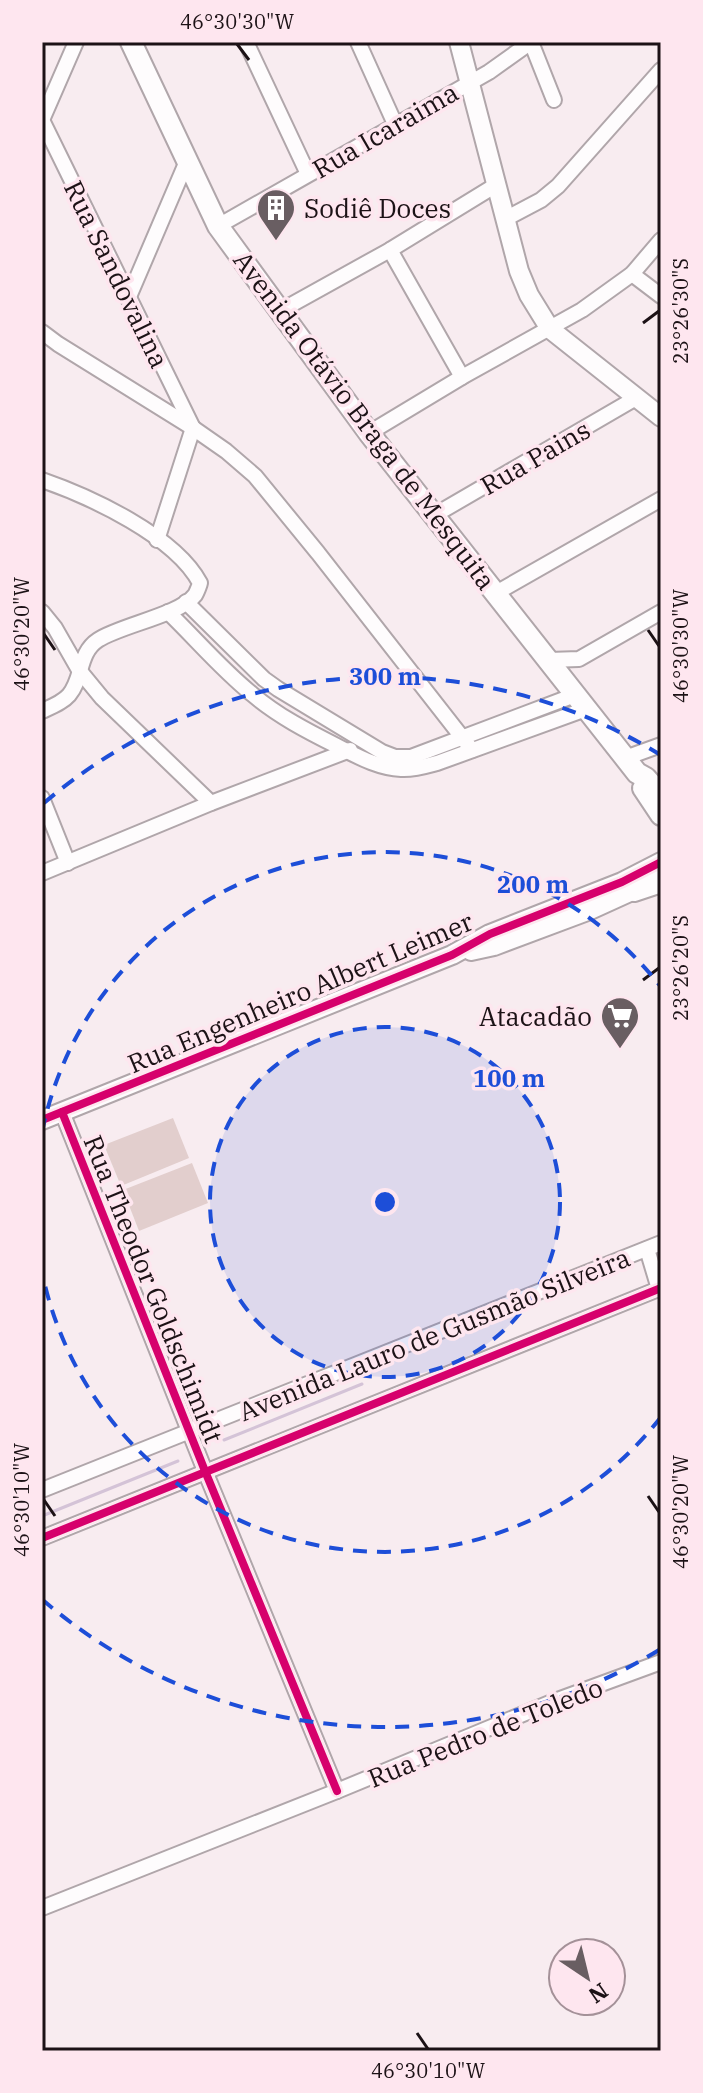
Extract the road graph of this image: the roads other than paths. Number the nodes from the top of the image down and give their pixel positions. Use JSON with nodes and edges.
{"nodes":[{"id":1,"x":76,"y":42,"type":"edge"},
{"id":2,"x":131,"y":42,"type":"edge"},
{"id":3,"x":246,"y":42,"type":"edge"},
{"id":4,"x":358,"y":42,"type":"edge"},
{"id":5,"x":459,"y":42,"type":"edge"},
{"id":6,"x":531,"y":42,"type":"edge"},
{"id":7,"x":660,"y":73,"type":"edge"},
{"id":8,"x":469,"y":82,"type":"junction"},
{"id":9,"x":554,"y":100,"type":"dead end"},
{"id":10,"x":42,"y":120,"type":"edge"},
{"id":11,"x":395,"y":124,"type":"junction"},
{"id":12,"x":187,"y":161,"type":"junction"},
{"id":13,"x":308,"y":174,"type":"junction"},
{"id":14,"x":496,"y":185,"type":"junction"},
{"id":15,"x":505,"y":219,"type":"junction"},
{"id":16,"x":218,"y":226,"type":"junction"},
{"id":17,"x":661,"y":240,"type":"edge"},
{"id":18,"x":390,"y":250,"type":"junction"},
{"id":19,"x":632,"y":274,"type":"junction"},
{"id":20,"x":661,"y":296,"type":"edge"},
{"id":21,"x":128,"y":299,"type":"junction"},
{"id":22,"x":280,"y":311,"type":"junction"},
{"id":23,"x":550,"y":329,"type":"junction"},
{"id":24,"x":42,"y":332,"type":"edge"},
{"id":25,"x":462,"y":377,"type":"junction"},
{"id":26,"x":636,"y":398,"type":"junction"},
{"id":27,"x":661,"y":417,"type":"edge"},
{"id":28,"x":193,"y":428,"type":"junction"},
{"id":29,"x":369,"y":433,"type":"junction"},
{"id":30,"x":42,"y":480,"type":"edge"},
{"id":31,"x":661,"y":499,"type":"edge"},
{"id":32,"x":433,"y":516,"type":"junction"},
{"id":33,"x":157,"y":540,"type":"junction"},
{"id":34,"x":496,"y":593,"type":"junction"},
{"id":35,"x":186,"y":602,"type":"junction"},
{"id":36,"x":42,"y":612,"type":"edge"},
{"id":37,"x":168,"y":612,"type":"junction"},
{"id":38,"x":661,"y":612,"type":"edge"},
{"id":39,"x":579,"y":659,"type":"junction"},
{"id":40,"x":549,"y":660,"type":"junction"},
{"id":41,"x":79,"y":670,"type":"junction"},
{"id":42,"x":577,"y":697,"type":"junction"},
{"id":43,"x":42,"y":711,"type":"edge"},
{"id":44,"x":362,"y":740,"type":"junction"},
{"id":45,"x":467,"y":744,"type":"junction"},
{"id":46,"x":661,"y":747,"type":"edge"},
{"id":47,"x":348,"y":751,"type":"junction"},
{"id":48,"x":631,"y":766,"type":"junction"},
{"id":49,"x":661,"y":795,"type":"edge"},
{"id":50,"x":42,"y":798,"type":"edge"},
{"id":51,"x":211,"y":803,"type":"junction"},
{"id":52,"x":661,"y":815,"type":"edge"},
{"id":53,"x":661,"y":862,"type":"edge"},
{"id":54,"x":68,"y":863,"type":"junction"},
{"id":55,"x":42,"y":873,"type":"edge"},
{"id":56,"x":661,"y":876,"type":"edge"},
{"id":57,"x":661,"y":882,"type":"edge"},
{"id":58,"x":634,"y":891,"type":"junction"},
{"id":59,"x":452,"y":955,"type":"junction"},
{"id":60,"x":62,"y":1112,"type":"junction"},
{"id":61,"x":42,"y":1120,"type":"edge"},
{"id":62,"x":654,"y":1246,"type":"edge"},
{"id":63,"x":660,"y":1288,"type":"edge"},
{"id":64,"x":188,"y":1430,"type":"junction"},
{"id":65,"x":205,"y":1471,"type":"junction"},
{"id":66,"x":42,"y":1490,"type":"edge"},
{"id":67,"x":42,"y":1538,"type":"edge"},
{"id":68,"x":661,"y":1662,"type":"edge"},
{"id":69,"x":337,"y":1791,"type":"junction"},
{"id":70,"x":42,"y":1908,"type":"edge"}],
"edges":[{"from":1,"to":10,"type":"street"},
{"from":2,"to":12,"type":"main road","name":"Avenida Otávio Braga de Mesquita"},
{"from":3,"to":13,"type":"street"},
{"from":4,"to":11,"type":"street"},
{"from":5,"to":8,"type":"street"},
{"from":6,"to":8,"type":"street","name":"Rua Icaraima"},
{"from":6,"to":9,"type":"street"},
{"from":7,"to":15,"type":"street"},
{"from":8,"to":11,"type":"street","name":"Rua Icaraima"},
{"from":8,"to":14,"type":"street"},
{"from":10,"to":21,"type":"street","name":"Rua Sandovalina"},
{"from":11,"to":13,"type":"street","name":"Rua Icaraima"},
{"from":12,"to":16,"type":"main road","name":"Avenida Otávio Braga de Mesquita"},
{"from":12,"to":21,"type":"street"},
{"from":13,"to":16,"type":"street","name":"Rua Icaraima"},
{"from":14,"to":15,"type":"street"},
{"from":14,"to":18,"type":"street"},
{"from":15,"to":23,"type":"street"},
{"from":16,"to":22,"type":"main road","name":"Avenida Otávio Braga de Mesquita"},
{"from":17,"to":19,"type":"street"},
{"from":18,"to":22,"type":"street"},
{"from":18,"to":25,"type":"street"},
{"from":19,"to":20,"type":"street"},
{"from":19,"to":23,"type":"street"},
{"from":21,"to":28,"type":"street","name":"Rua Sandovalina"},
{"from":22,"to":29,"type":"main road","name":"Avenida Otávio Braga de Mesquita"},
{"from":23,"to":25,"type":"street"},
{"from":23,"to":26,"type":"street"},
{"from":24,"to":28,"type":"street"},
{"from":25,"to":29,"type":"street"},
{"from":26,"to":27,"type":"street"},
{"from":26,"to":32,"type":"street","name":"Rua Pains"},
{"from":28,"to":33,"type":"street"},
{"from":28,"to":45,"type":"street"},
{"from":29,"to":32,"type":"main road","name":"Avenida Otávio Braga de Mesquita"},
{"from":30,"to":33,"type":"street"},
{"from":31,"to":34,"type":"street"},
{"from":32,"to":34,"type":"main road","name":"Avenida Otávio Braga de Mesquita"},
{"from":33,"to":35,"type":"street"},
{"from":34,"to":40,"type":"main road","name":"Avenida Otávio Braga de Mesquita"},
{"from":35,"to":37,"type":"street"},
{"from":35,"to":44,"type":"street"},
{"from":36,"to":41,"type":"street"},
{"from":37,"to":41,"type":"street"},
{"from":37,"to":47,"type":"street"},
{"from":38,"to":39,"type":"street"},
{"from":39,"to":40,"type":"street"},
{"from":39,"to":42,"type":"street"},
{"from":40,"to":42,"type":"main road","name":"Avenida Otávio Braga de Mesquita"},
{"from":41,"to":43,"type":"street"},
{"from":41,"to":51,"type":"street"},
{"from":42,"to":45,"type":"street"},
{"from":42,"to":48,"type":"main road","name":"Avenida Otávio Braga de Mesquita"},
{"from":44,"to":45,"type":"street"},
{"from":44,"to":47,"type":"street"},
{"from":45,"to":47,"type":"street"},
{"from":46,"to":48,"type":"street"},
{"from":47,"to":51,"type":"street"},
{"from":48,"to":49,"type":"main road","name":"Avenida Otávio Braga de Mesquita"},
{"from":48,"to":52,"type":"main road","name":"Avenida Otávio Braga de Mesquita"},
{"from":50,"to":54,"type":"street"},
{"from":51,"to":54,"type":"street"},
{"from":53,"to":59,"type":"street","name":"Rua Engenheiro Albert Leimer"},
{"from":54,"to":55,"type":"street"},
{"from":56,"to":58,"type":"street","name":"Rua Engenheiro Albert Leimer"},
{"from":57,"to":58,"type":"main road"},
{"from":58,"to":59,"type":"street","name":"Rua Engenheiro Albert Leimer"},
{"from":59,"to":60,"type":"street","name":"Rua Engenheiro Albert Leimer"},
{"from":60,"to":61,"type":"street","name":"Rua Engenheiro Albert Leimer"},
{"from":60,"to":64,"type":"street","name":"Rua Theodor Goldschimidt"},
{"from":62,"to":63,"type":"street","name":"Avenida Lauro de Gusmão Silveira"},
{"from":62,"to":64,"type":"street","name":"Avenida Lauro de Gusmão Silveira"},
{"from":63,"to":65,"type":"street","name":"Avenida Lauro de Gusmão Silveira"},
{"from":64,"to":65,"type":"street","name":"Rua Theodor Goldschimidt"},
{"from":64,"to":66,"type":"street","name":"Avenida Lauro de Gusmão Silveira"},
{"from":65,"to":67,"type":"street","name":"Avenida Lauro de Gusmão Silveira"},
{"from":65,"to":69,"type":"street","name":"Rua Theodor Goldschimidt"},
{"from":68,"to":69,"type":"street","name":"Rua Pedro de Toledo"},
{"from":69,"to":70,"type":"street","name":"Rua Pedro de Toledo"}]}
